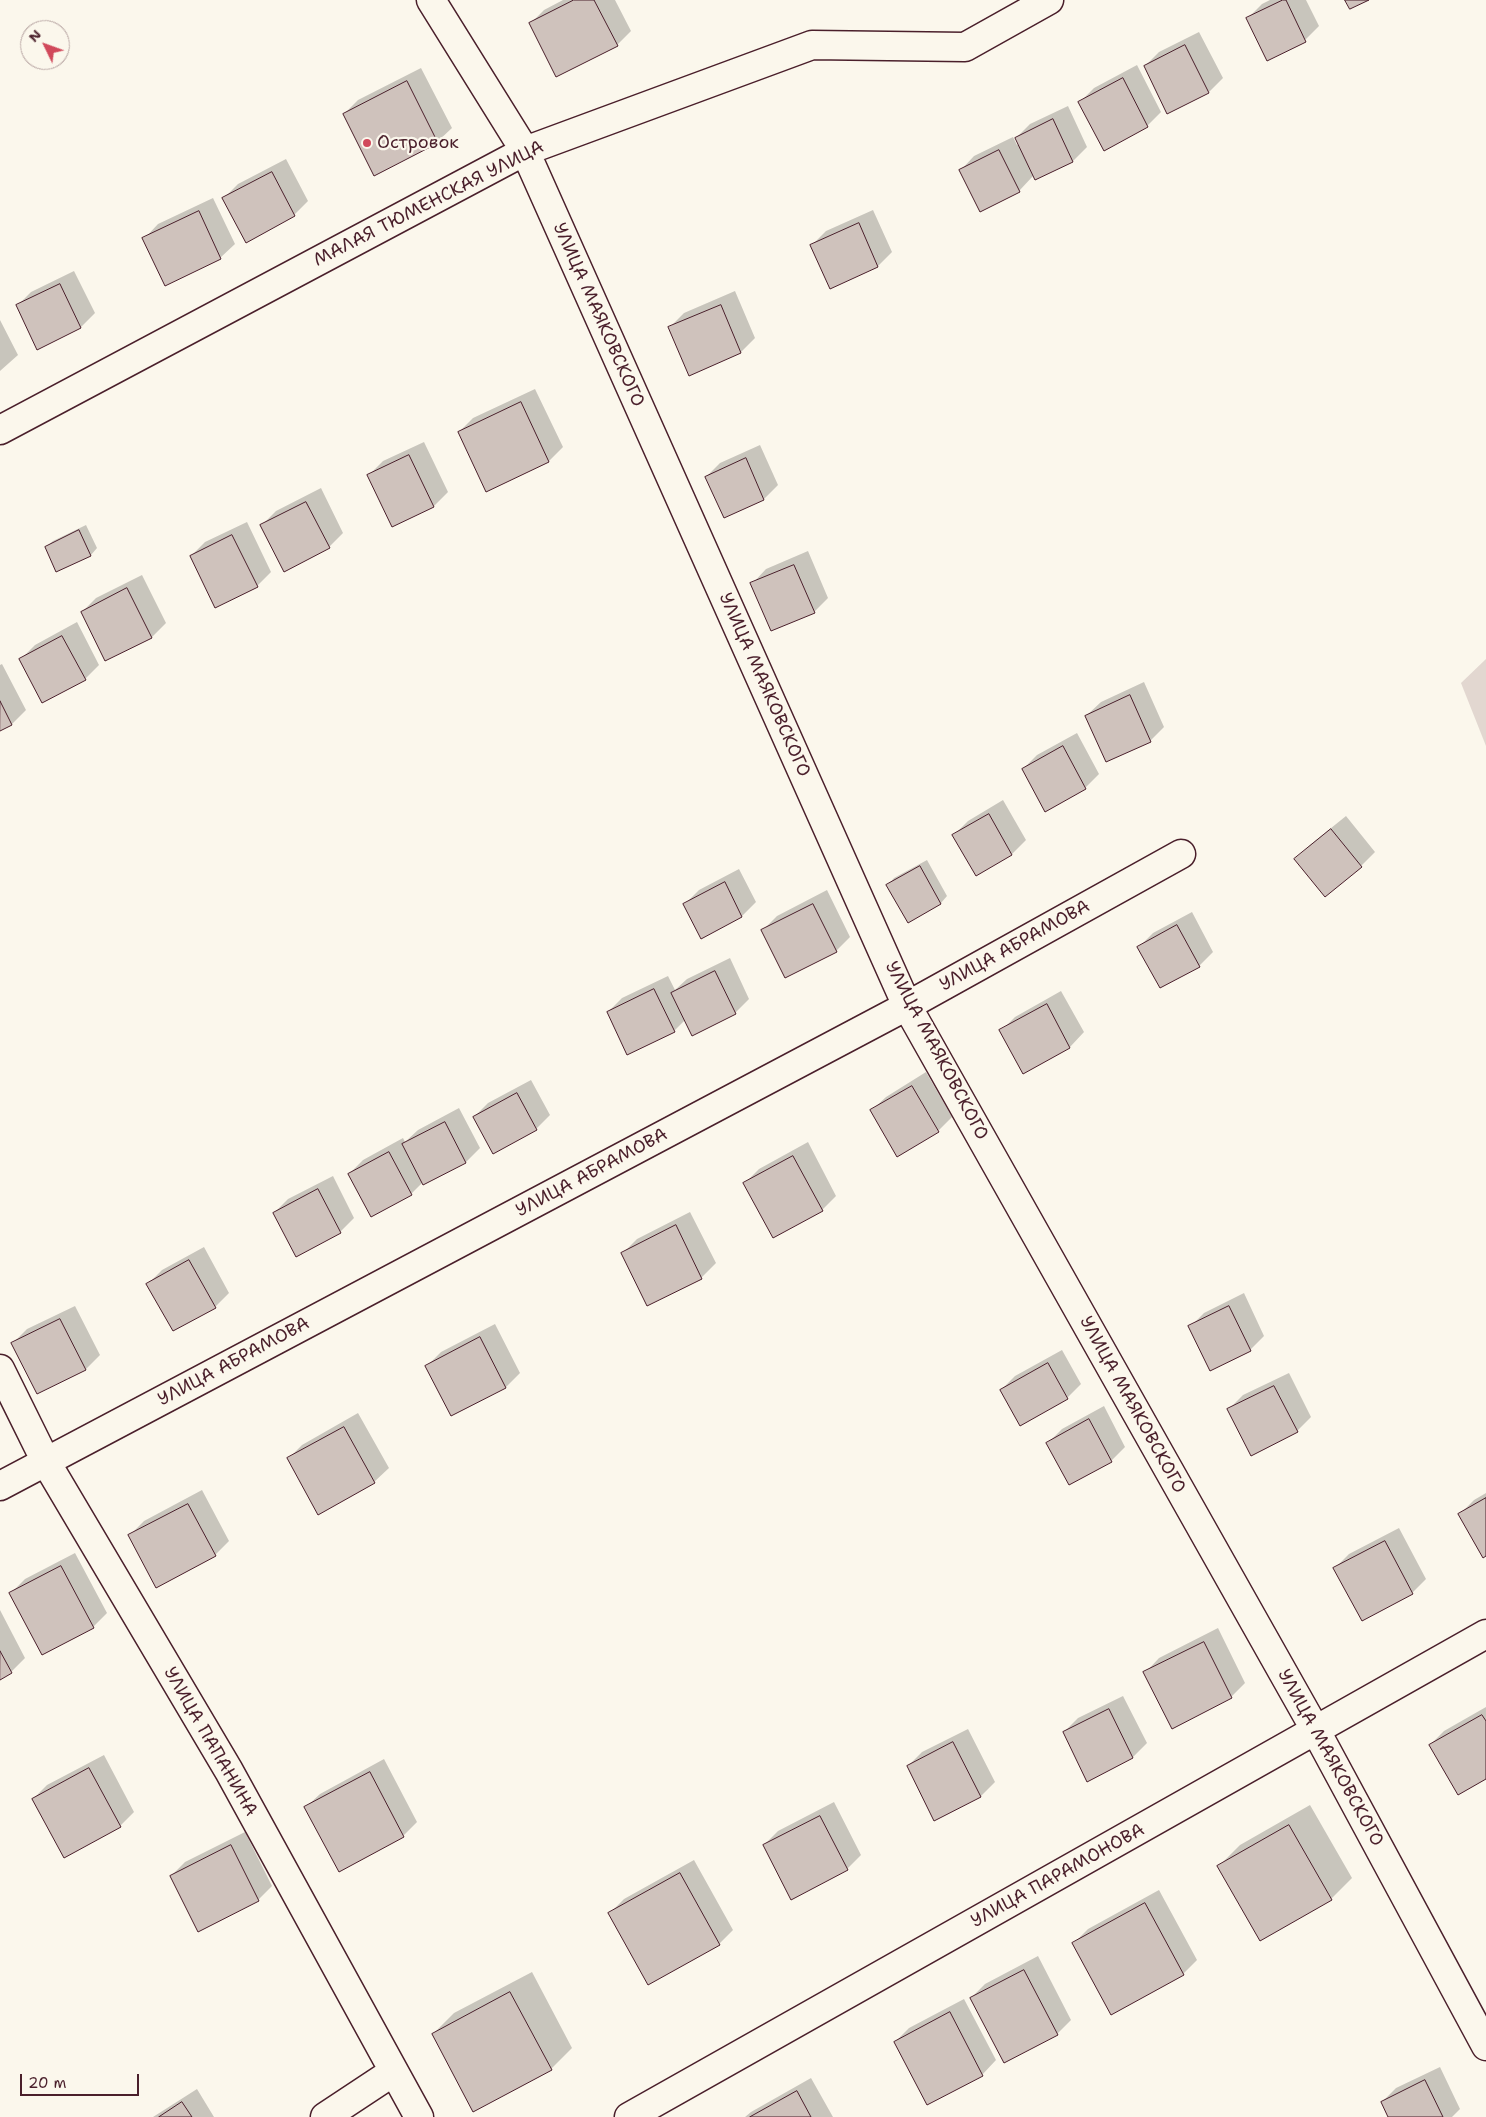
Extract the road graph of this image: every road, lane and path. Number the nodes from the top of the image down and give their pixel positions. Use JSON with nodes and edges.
{"nodes":[{"id":1,"x":431,"y":0,"type":"edge"},
{"id":2,"x":1050,"y":0,"type":"edge"},
{"id":3,"x":525,"y":151,"type":"junction"},
{"id":4,"x":0,"y":430,"type":"edge"},
{"id":5,"x":1180,"y":854,"type":"dead end"},
{"id":6,"x":907,"y":1006,"type":"junction"},
{"id":7,"x":0,"y":1369,"type":"edge"},
{"id":8,"x":46,"y":1462,"type":"junction"},
{"id":9,"x":0,"y":1486,"type":"edge"},
{"id":10,"x":1486,"y":1634,"type":"edge"},
{"id":11,"x":1316,"y":1731,"type":"junction"},
{"id":12,"x":1486,"y":2046,"type":"edge"},
{"id":13,"x":393,"y":2072,"type":"junction"},
{"id":14,"x":325,"y":2117,"type":"edge"},
{"id":15,"x":418,"y":2117,"type":"edge"},
{"id":16,"x":629,"y":2117,"type":"edge"}],
"edges":[{"from":1,"to":3,"type":"street","name":"УЛИЦА МАЯКОВСКОГО"},
{"from":2,"to":3,"type":"street","name":"МАЛАЯ ТЮМЕНСКАЯ УЛИЦА"},
{"from":3,"to":4,"type":"street","name":"МАЛАЯ ТЮМЕНСКАЯ УЛИЦА"},
{"from":3,"to":6,"type":"street","name":"УЛИЦА МАЯКОВСКОГО"},
{"from":5,"to":6,"type":"street","name":"УЛИЦА АБРАМОВА"},
{"from":6,"to":8,"type":"street","name":"УЛИЦА АБРАМОВА"},
{"from":6,"to":11,"type":"street","name":"УЛИЦА МАЯКОВСКОГО"},
{"from":7,"to":8,"type":"street","name":"УЛИЦА ПАПАНИНА"},
{"from":8,"to":9,"type":"street","name":"УЛИЦА АБРАМОВА"},
{"from":8,"to":13,"type":"street","name":"УЛИЦА ПАПАНИНА"},
{"from":10,"to":11,"type":"street","name":"УЛИЦА ПАРАМОНОВА"},
{"from":11,"to":12,"type":"street","name":"УЛИЦА МАЯКОВСКОГО"},
{"from":11,"to":16,"type":"street","name":"УЛИЦА ПАРАМОНОВА"},
{"from":13,"to":14,"type":"street"},
{"from":13,"to":15,"type":"street","name":"УЛИЦА ПАПАНИНА"}]}
